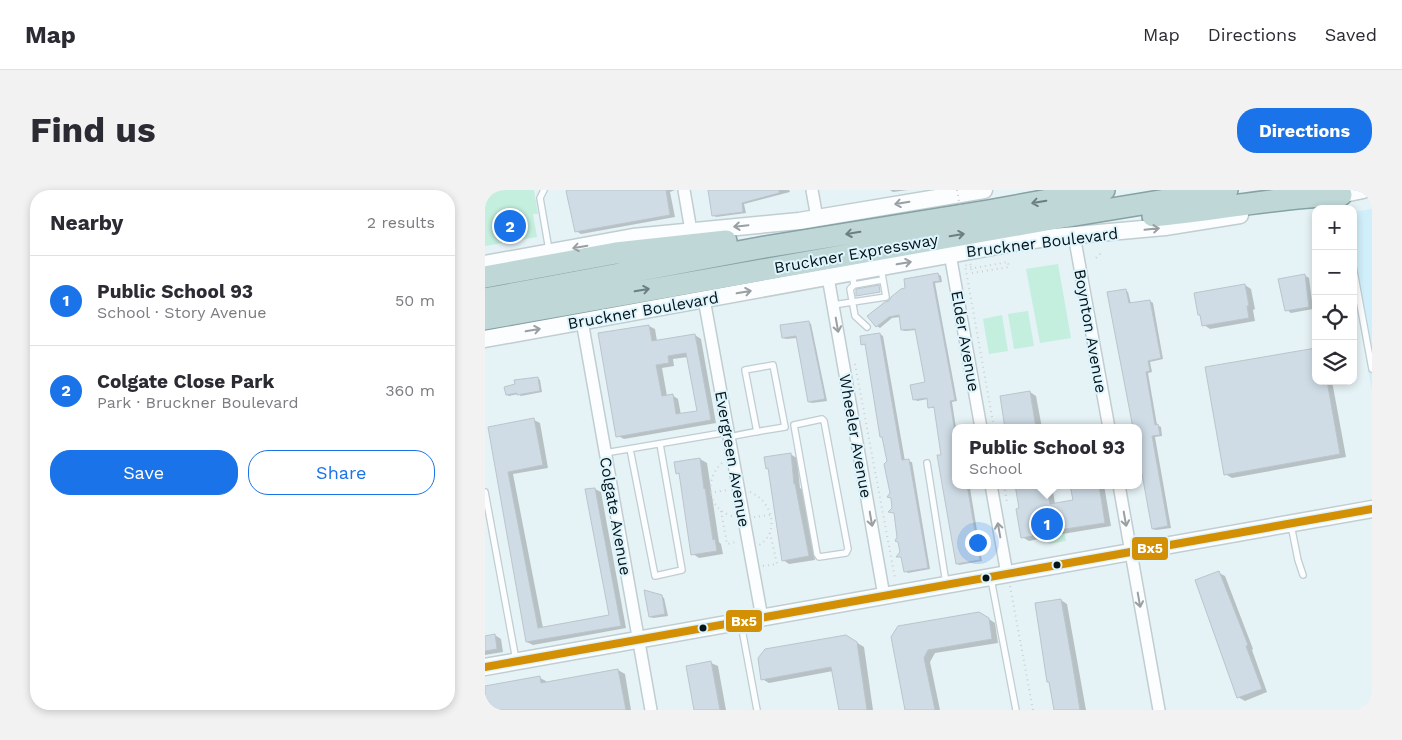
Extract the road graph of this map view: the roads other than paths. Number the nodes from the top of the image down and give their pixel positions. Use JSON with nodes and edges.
{"nodes":[{"id":1,"x":544,"y":190,"type":"edge"},
{"id":2,"x":684,"y":190,"type":"edge"},
{"id":3,"x":812,"y":190,"type":"edge"},
{"id":4,"x":984,"y":190,"type":"edge"},
{"id":5,"x":1104,"y":190,"type":"edge"},
{"id":6,"x":1227,"y":190,"type":"edge"},
{"id":7,"x":1363,"y":190,"type":"edge"},
{"id":8,"x":938,"y":193,"type":"edge"},
{"id":9,"x":1342,"y":198,"type":"junction"},
{"id":10,"x":817,"y":218,"type":"junction"},
{"id":11,"x":1057,"y":218,"type":"junction"},
{"id":12,"x":691,"y":231,"type":"junction"},
{"id":13,"x":1075,"y":235,"type":"junction"},
{"id":14,"x":765,"y":247,"type":"junction"},
{"id":15,"x":549,"y":252,"type":"junction"},
{"id":16,"x":950,"y":254,"type":"junction"},
{"id":17,"x":485,"y":264,"type":"edge"},
{"id":18,"x":881,"y":273,"type":"junction"},
{"id":19,"x":485,"y":277,"type":"edge"},
{"id":20,"x":828,"y":277,"type":"junction"},
{"id":21,"x":857,"y":282,"type":"junction"},
{"id":22,"x":1357,"y":288,"type":"edge"},
{"id":23,"x":591,"y":289,"type":"junction"},
{"id":24,"x":485,"y":299,"type":"edge"},
{"id":25,"x":704,"y":299,"type":"junction"},
{"id":26,"x":852,"y":302,"type":"junction"},
{"id":27,"x":833,"y":305,"type":"junction"},
{"id":28,"x":485,"y":319,"type":"edge"},
{"id":29,"x":582,"y":321,"type":"junction"},
{"id":30,"x":867,"y":327,"type":"dead end"},
{"id":31,"x":485,"y":339,"type":"edge"},
{"id":32,"x":1372,"y":369,"type":"edge"},
{"id":33,"x":980,"y":424,"type":"edge"},
{"id":34,"x":1108,"y":424,"type":"edge"},
{"id":35,"x":794,"y":425,"type":"junction"},
{"id":36,"x":785,"y":427,"type":"junction"},
{"id":37,"x":757,"y":432,"type":"junction"},
{"id":38,"x":728,"y":434,"type":"junction"},
{"id":39,"x":660,"y":444,"type":"junction"},
{"id":40,"x":630,"y":449,"type":"junction"},
{"id":41,"x":605,"y":453,"type":"junction"},
{"id":42,"x":927,"y":463,"type":"dead end"},
{"id":43,"x":992,"y":489,"type":"edge"},
{"id":44,"x":1120,"y":489,"type":"edge"},
{"id":45,"x":485,"y":492,"type":"edge"},
{"id":46,"x":1372,"y":509,"type":"edge"},
{"id":47,"x":1291,"y":523,"type":"junction"},
{"id":48,"x":1131,"y":552,"type":"junction"},
{"id":49,"x":1007,"y":574,"type":"junction"},
{"id":50,"x":1303,"y":575,"type":"dead end"},
{"id":51,"x":991,"y":577,"type":"junction"},
{"id":52,"x":946,"y":585,"type":"junction"},
{"id":53,"x":884,"y":596,"type":"junction"},
{"id":54,"x":762,"y":618,"type":"junction"},
{"id":55,"x":741,"y":622,"type":"junction"},
{"id":56,"x":638,"y":640,"type":"junction"},
{"id":57,"x":517,"y":662,"type":"junction"},
{"id":58,"x":485,"y":668,"type":"edge"},
{"id":59,"x":651,"y":710,"type":"edge"},
{"id":60,"x":757,"y":710,"type":"edge"},
{"id":61,"x":1016,"y":710,"type":"edge"},
{"id":62,"x":1159,"y":710,"type":"edge"}],
"edges":[{"from":1,"to":15,"type":"lane"},
{"from":2,"to":12,"type":"street"},
{"from":3,"to":10,"type":"street"},
{"from":4,"to":8,"type":"main road"},
{"from":5,"to":14,"type":"highway","name":"Bruckner Expressway","one_way":true},
{"from":6,"to":11,"type":"highway","name":"Bruckner Expressway"},
{"from":7,"to":9,"type":"main road","name":"Bruckner Boulevard"},
{"from":8,"to":10,"type":"main road","one_way":true},
{"from":9,"to":11,"type":"highway"},
{"from":13,"to":9,"type":"main road","name":"Bruckner Boulevard","one_way":true},
{"from":10,"to":12,"type":"main road","one_way":true},
{"from":23,"to":11,"type":"highway","name":"Bruckner Expressway","one_way":true},
{"from":12,"to":15,"type":"main road","one_way":true},
{"from":13,"to":16,"type":"main road","name":"Bruckner Boulevard"},
{"from":13,"to":34,"type":"street","name":"Boynton Avenue"},
{"from":14,"to":19,"type":"highway"},
{"from":14,"to":23,"type":"highway","name":"Bruckner Expressway"},
{"from":15,"to":17,"type":"main road"},
{"from":18,"to":16,"type":"main road","name":"Bruckner Boulevard","one_way":true},
{"from":16,"to":33,"type":"street","name":"Elder Avenue"},
{"from":18,"to":21,"type":"main road","name":"Bruckner Boulevard"},
{"from":18,"to":21,"type":"lane"},
{"from":18,"to":26,"type":"lane"},
{"from":20,"to":21,"type":"main road","name":"Bruckner Boulevard"},
{"from":25,"to":20,"type":"main road","name":"Bruckner Boulevard","one_way":true},
{"from":20,"to":27,"type":"street","name":"Wheeler Avenue"},
{"from":21,"to":26,"type":"lane"},
{"from":22,"to":32,"type":"lane"},
{"from":23,"to":24,"type":"highway","name":"Bruckner Expressway"},
{"from":23,"to":28,"type":"highway","name":"Bruckner Expressway"},
{"from":25,"to":29,"type":"main road","name":"Bruckner Boulevard"},
{"from":25,"to":38,"type":"street","name":"Evergreen Avenue"},
{"from":26,"to":27,"type":"lane"},
{"from":26,"to":30,"type":"lane"},
{"from":27,"to":53,"type":"street","name":"Wheeler Avenue","one_way":true},
{"from":31,"to":29,"type":"main road","name":"Bruckner Boulevard","one_way":true},
{"from":29,"to":41,"type":"street","name":"Colgate Avenue"},
{"from":35,"to":35,"type":"lane"},
{"from":35,"to":36,"type":"lane"},
{"from":36,"to":37,"type":"lane"},
{"from":36,"to":37,"type":"lane"},
{"from":37,"to":38,"type":"lane"},
{"from":38,"to":39,"type":"lane"},
{"from":38,"to":54,"type":"street","name":"Evergreen Avenue"},
{"from":39,"to":40,"type":"lane"},
{"from":39,"to":40,"type":"lane"},
{"from":40,"to":41,"type":"lane"},
{"from":41,"to":56,"type":"street","name":"Colgate Avenue"},
{"from":42,"to":52,"type":"lane"},
{"from":49,"to":43,"type":"street","one_way":true},
{"from":44,"to":48,"type":"street","one_way":true},
{"from":45,"to":57,"type":"lane"},
{"from":46,"to":47,"type":"main road"},
{"from":47,"to":48,"type":"main road"},
{"from":47,"to":50,"type":"lane"},
{"from":48,"to":49,"type":"main road"},
{"from":48,"to":62,"type":"street","one_way":true},
{"from":49,"to":51,"type":"main road"},
{"from":51,"to":52,"type":"main road"},
{"from":51,"to":61,"type":"lane"},
{"from":52,"to":53,"type":"main road"},
{"from":53,"to":54,"type":"main road"},
{"from":54,"to":55,"type":"main road"},
{"from":55,"to":56,"type":"main road"},
{"from":55,"to":60,"type":"lane"},
{"from":56,"to":57,"type":"main road"},
{"from":56,"to":59,"type":"street","name":"Colgate Avenue"},
{"from":57,"to":58,"type":"main road"}]}
